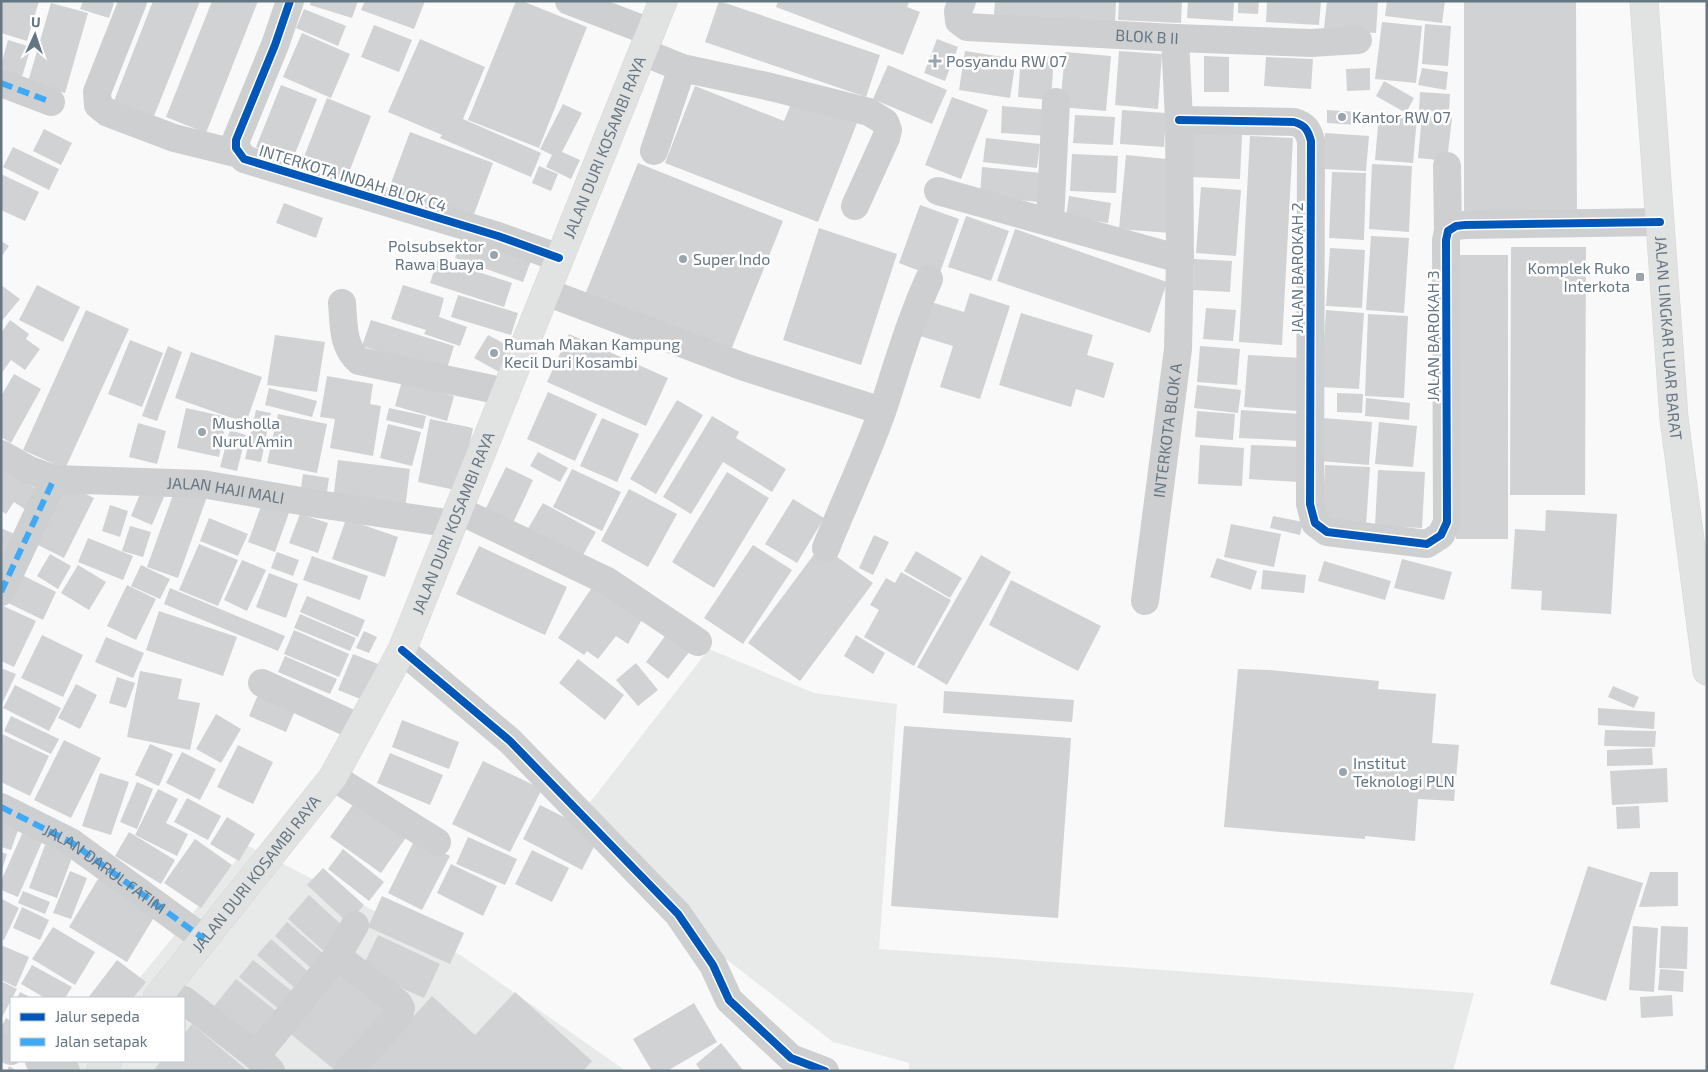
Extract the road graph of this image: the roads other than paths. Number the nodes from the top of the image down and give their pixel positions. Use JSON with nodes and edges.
{"nodes":[{"id":1,"x":133,"y":1,"type":"edge"},
{"id":2,"x":290,"y":1,"type":"edge"},
{"id":3,"x":569,"y":1,"type":"edge"},
{"id":4,"x":663,"y":1,"type":"edge"},
{"id":5,"x":962,"y":1,"type":"edge"},
{"id":6,"x":1644,"y":1,"type":"edge"},
{"id":7,"x":1174,"y":38,"type":"junction"},
{"id":8,"x":1358,"y":40,"type":"dead end"},
{"id":9,"x":647,"y":42,"type":"junction"},
{"id":10,"x":682,"y":68,"type":"junction"},
{"id":11,"x":1,"y":83,"type":"edge"},
{"id":12,"x":51,"y":102,"type":"dead end"},
{"id":13,"x":1056,"y":102,"type":"dead end"},
{"id":14,"x":1179,"y":120,"type":"junction"},
{"id":15,"x":654,"y":151,"type":"dead end"},
{"id":16,"x":239,"y":154,"type":"junction"},
{"id":17,"x":1447,"y":166,"type":"dead end"},
{"id":18,"x":938,"y":191,"type":"dead end"},
{"id":19,"x":855,"y":206,"type":"dead end"},
{"id":20,"x":1050,"y":222,"type":"junction"},
{"id":21,"x":1660,"y":222,"type":"junction"},
{"id":22,"x":1448,"y":231,"type":"junction"},
{"id":23,"x":560,"y":258,"type":"junction"},
{"id":24,"x":1180,"y":259,"type":"junction"},
{"id":25,"x":929,"y":279,"type":"dead end"},
{"id":26,"x":546,"y":292,"type":"junction"},
{"id":27,"x":342,"y":303,"type":"dead end"},
{"id":28,"x":506,"y":392,"type":"junction"},
{"id":29,"x":882,"y":411,"type":"junction"},
{"id":30,"x":1,"y":454,"type":"edge"},
{"id":31,"x":54,"y":479,"type":"junction"},
{"id":32,"x":456,"y":517,"type":"junction"},
{"id":33,"x":1327,"y":532,"type":"joint"},
{"id":34,"x":826,"y":548,"type":"dead end"},
{"id":35,"x":1,"y":592,"type":"edge"},
{"id":36,"x":1145,"y":601,"type":"dead end"},
{"id":37,"x":698,"y":642,"type":"dead end"},
{"id":38,"x":402,"y":650,"type":"junction"},
{"id":39,"x":1707,"y":671,"type":"edge"},
{"id":40,"x":262,"y":683,"type":"dead end"},
{"id":41,"x":360,"y":728,"type":"junction"},
{"id":42,"x":333,"y":777,"type":"junction"},
{"id":43,"x":1,"y":807,"type":"edge"},
{"id":44,"x":437,"y":842,"type":"dead end"},
{"id":45,"x":355,"y":925,"type":"dead end"},
{"id":46,"x":204,"y":939,"type":"junction"},
{"id":47,"x":337,"y":956,"type":"junction"},
{"id":48,"x":173,"y":996,"type":"edge"},
{"id":49,"x":185,"y":1005,"type":"edge"},
{"id":50,"x":42,"y":1062,"type":"edge"},
{"id":51,"x":263,"y":1064,"type":"edge"},
{"id":52,"x":788,"y":1064,"type":"edge"},
{"id":53,"x":66,"y":1071,"type":"edge"},
{"id":54,"x":348,"y":1071,"type":"edge"},
{"id":55,"x":825,"y":1071,"type":"edge"}],
"edges":[{"from":1,"to":16,"type":"street"},
{"from":2,"to":16,"type":"street","name":"INTERKOTA INDAH BLOK C4"},
{"from":3,"to":9,"type":"street"},
{"from":4,"to":9,"type":"main road","name":"JALAN DURI KOSAMBI RAYA"},
{"from":5,"to":7,"type":"street","name":"BLOK B II"},
{"from":6,"to":21,"type":"main road","name":"JALAN LINGKAR LUAR BARAT"},
{"from":7,"to":8,"type":"street","name":"BLOK B II"},
{"from":7,"to":14,"type":"street","name":"INTERKOTA BLOK A"},
{"from":9,"to":10,"type":"street"},
{"from":9,"to":23,"type":"main road","name":"JALAN DURI KOSAMBI RAYA"},
{"from":10,"to":15,"type":"street"},
{"from":10,"to":19,"type":"street"},
{"from":11,"to":12,"type":"street"},
{"from":13,"to":20,"type":"street"},
{"from":14,"to":24,"type":"street","name":"INTERKOTA BLOK A"},
{"from":14,"to":33,"type":"street","name":"JALAN BAROKAH 2"},
{"from":16,"to":23,"type":"street","name":"INTERKOTA INDAH BLOK C4"},
{"from":17,"to":22,"type":"street","name":"JALAN BAROKAH 3"},
{"from":18,"to":20,"type":"street"},
{"from":20,"to":24,"type":"street"},
{"from":21,"to":22,"type":"street"},
{"from":21,"to":39,"type":"main road","name":"JALAN LINGKAR LUAR BARAT"},
{"from":22,"to":33,"type":"street","name":"JALAN BAROKAH 3"},
{"from":23,"to":26,"type":"main road","name":"JALAN DURI KOSAMBI RAYA"},
{"from":24,"to":36,"type":"street","name":"INTERKOTA BLOK A"},
{"from":25,"to":29,"type":"street"},
{"from":26,"to":28,"type":"main road","name":"JALAN DURI KOSAMBI RAYA"},
{"from":26,"to":29,"type":"street"},
{"from":27,"to":28,"type":"street"},
{"from":28,"to":32,"type":"main road","name":"JALAN DURI KOSAMBI RAYA"},
{"from":29,"to":34,"type":"street"},
{"from":30,"to":31,"type":"street","name":"JALAN HAJI MALI"},
{"from":31,"to":32,"type":"street","name":"JALAN HAJI MALI"},
{"from":31,"to":35,"type":"street"},
{"from":32,"to":37,"type":"street","name":"JALAN HAJI MALI"},
{"from":32,"to":38,"type":"main road","name":"JALAN DURI KOSAMBI RAYA"},
{"from":38,"to":41,"type":"main road","name":"JALAN DURI KOSAMBI RAYA"},
{"from":38,"to":52,"type":"street"},
{"from":40,"to":41,"type":"street"},
{"from":41,"to":42,"type":"main road","name":"JALAN DURI KOSAMBI RAYA"},
{"from":42,"to":44,"type":"street"},
{"from":42,"to":46,"type":"main road","name":"JALAN DURI KOSAMBI RAYA"},
{"from":43,"to":46,"type":"street","name":"JALAN DARUL FATIM"},
{"from":45,"to":47,"type":"street"},
{"from":46,"to":48,"type":"main road","name":"JALAN DURI KOSAMBI RAYA"},
{"from":47,"to":51,"type":"street"},
{"from":47,"to":54,"type":"street"},
{"from":49,"to":51,"type":"street"},
{"from":50,"to":53,"type":"street"},
{"from":52,"to":55,"type":"street"}]}
